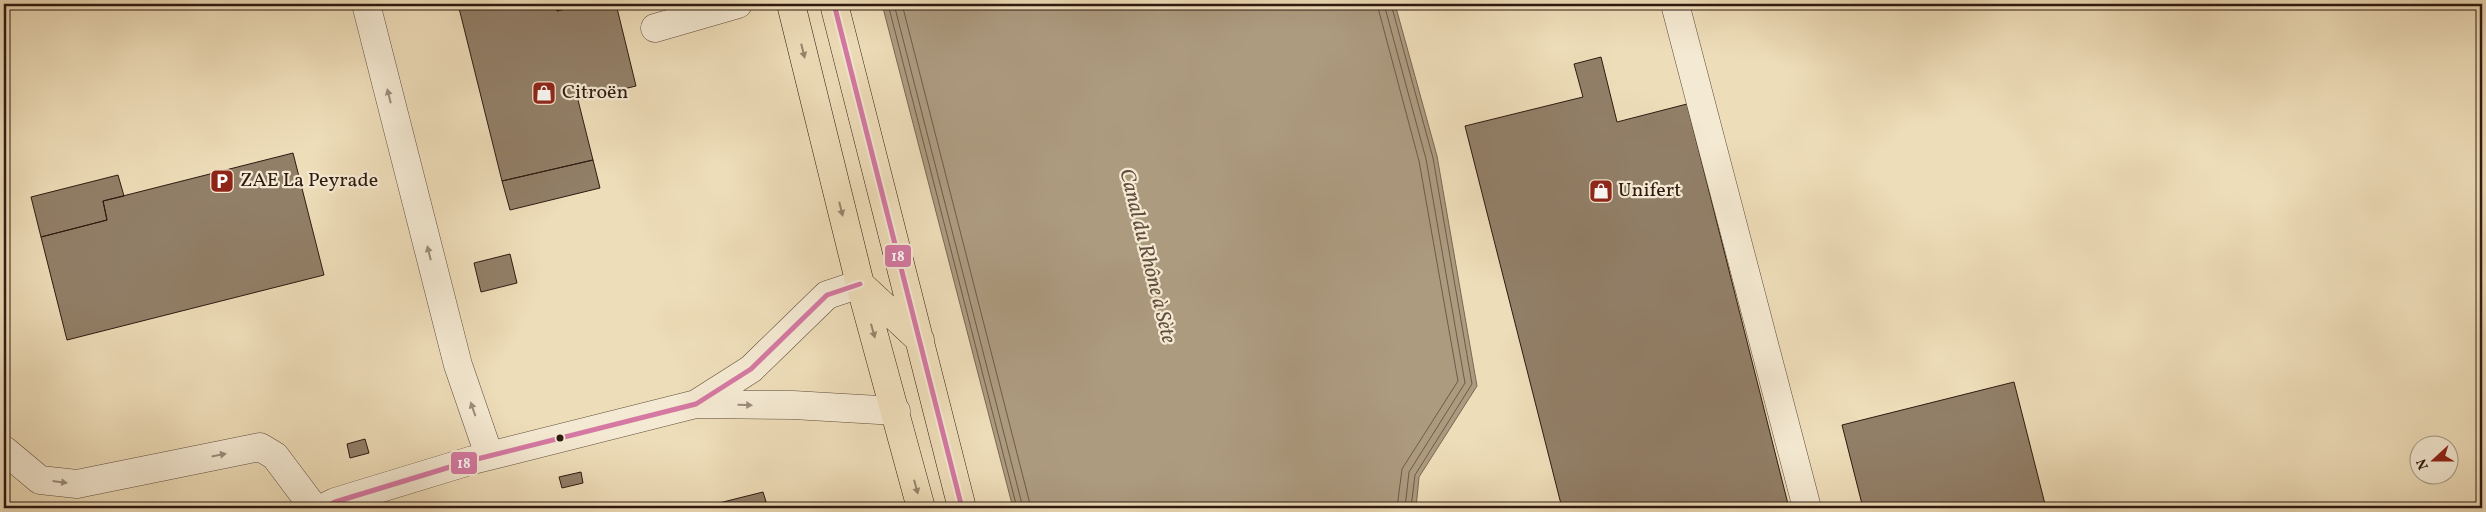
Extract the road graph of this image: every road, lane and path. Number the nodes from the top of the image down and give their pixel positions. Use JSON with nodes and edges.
{"nodes":[{"id":1,"x":366,"y":4,"type":"edge"},
{"id":2,"x":738,"y":4,"type":"edge"},
{"id":3,"x":791,"y":4,"type":"edge"},
{"id":4,"x":834,"y":4,"type":"edge"},
{"id":5,"x":1675,"y":4,"type":"edge"},
{"id":6,"x":655,"y":28,"type":"dead end"},
{"id":7,"x":860,"y":284,"type":"junction"},
{"id":8,"x":920,"y":340,"type":"junction"},
{"id":9,"x":696,"y":404,"type":"junction"},
{"id":10,"x":896,"y":411,"type":"junction"},
{"id":11,"x":4,"y":450,"type":"edge"},
{"id":12,"x":489,"y":455,"type":"junction"},
{"id":13,"x":314,"y":508,"type":"edge"},
{"id":14,"x":323,"y":508,"type":"edge"},
{"id":15,"x":921,"y":508,"type":"edge"},
{"id":16,"x":962,"y":508,"type":"edge"},
{"id":17,"x":1807,"y":508,"type":"edge"}],
"edges":[{"from":12,"to":1,"type":"street","one_way":true},
{"from":2,"to":6,"type":"street"},
{"from":3,"to":7,"type":"main road","one_way":true},
{"from":4,"to":8,"type":"main road"},
{"from":5,"to":17,"type":"street"},
{"from":7,"to":8,"type":"main road"},
{"from":7,"to":9,"type":"street"},
{"from":7,"to":10,"type":"main road","one_way":true},
{"from":8,"to":10,"type":"main road"},
{"from":8,"to":16,"type":"main road"},
{"from":9,"to":10,"type":"street","one_way":true},
{"from":9,"to":12,"type":"street"},
{"from":10,"to":15,"type":"main road","one_way":true},
{"from":11,"to":13,"type":"street","one_way":true},
{"from":12,"to":14,"type":"street"}]}
